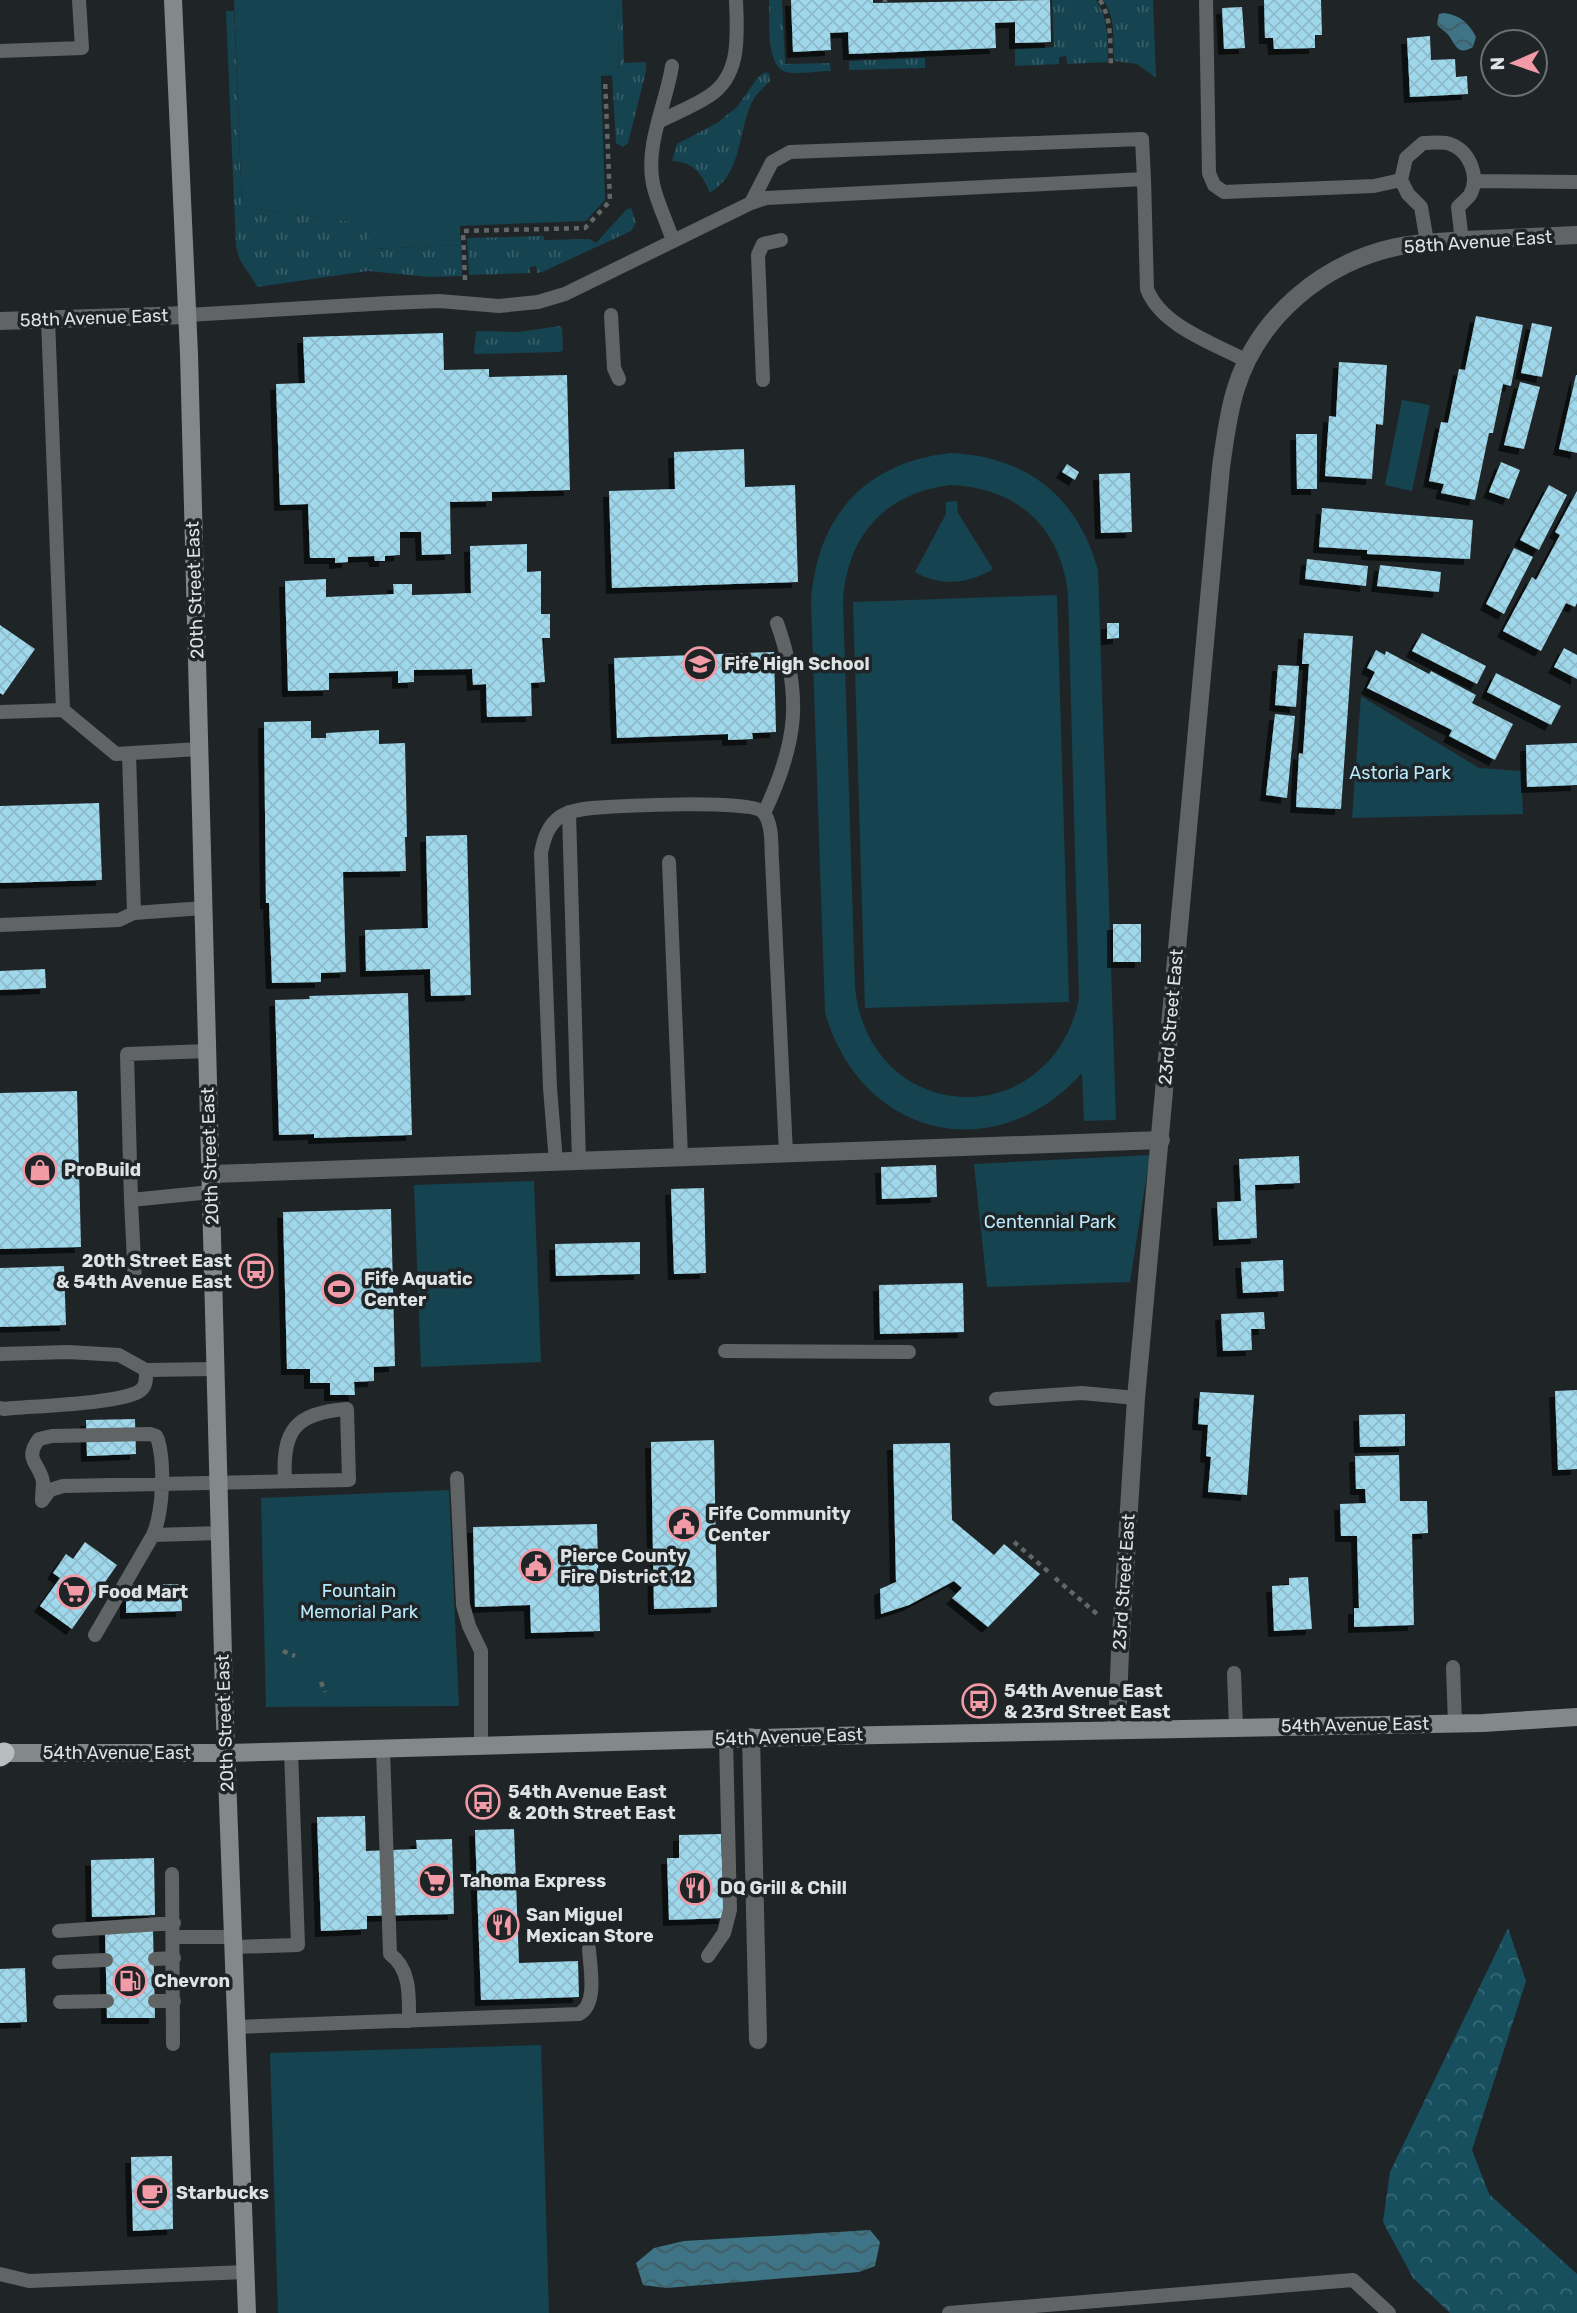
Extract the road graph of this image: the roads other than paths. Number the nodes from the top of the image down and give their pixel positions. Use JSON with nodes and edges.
{"nodes":[{"id":1,"x":79,"y":0,"type":"edge"},
{"id":2,"x":173,"y":0,"type":"edge"},
{"id":3,"x":736,"y":0,"type":"edge"},
{"id":4,"x":1206,"y":0,"type":"edge"},
{"id":5,"x":0,"y":51,"type":"edge"},
{"id":6,"x":672,"y":66,"type":"dead end"},
{"id":7,"x":660,"y":121,"type":"junction"},
{"id":8,"x":1144,"y":179,"type":"junction"},
{"id":9,"x":1401,"y":180,"type":"junction"},
{"id":10,"x":1475,"y":181,"type":"junction"},
{"id":11,"x":1577,"y":182,"type":"edge"},
{"id":12,"x":751,"y":203,"type":"junction"},
{"id":13,"x":1577,"y":235,"type":"edge"},
{"id":14,"x":781,"y":240,"type":"dead end"},
{"id":15,"x":1462,"y":240,"type":"junction"},
{"id":16,"x":673,"y":241,"type":"junction"},
{"id":17,"x":1427,"y":242,"type":"junction"},
{"id":18,"x":611,"y":314,"type":"dead end"},
{"id":19,"x":187,"y":315,"type":"junction"},
{"id":20,"x":1275,"y":318,"type":"joint"},
{"id":21,"x":48,"y":319,"type":"junction"},
{"id":22,"x":0,"y":321,"type":"edge"},
{"id":23,"x":1247,"y":361,"type":"junction"},
{"id":24,"x":619,"y":379,"type":"dead end"},
{"id":25,"x":763,"y":380,"type":"dead end"},
{"id":26,"x":777,"y":623,"type":"dead end"},
{"id":27,"x":63,"y":710,"type":"junction"},
{"id":28,"x":0,"y":712,"type":"edge"},
{"id":29,"x":199,"y":749,"type":"junction"},
{"id":30,"x":129,"y":754,"type":"junction"},
{"id":31,"x":569,"y":813,"type":"junction"},
{"id":32,"x":764,"y":813,"type":"junction"},
{"id":33,"x":669,"y":862,"type":"dead end"},
{"id":34,"x":204,"y":908,"type":"junction"},
{"id":35,"x":134,"y":913,"type":"junction"},
{"id":36,"x":0,"y":925,"type":"edge"},
{"id":37,"x":207,"y":1051,"type":"junction"},
{"id":38,"x":1161,"y":1140,"type":"junction"},
{"id":39,"x":786,"y":1153,"type":"junction"},
{"id":40,"x":681,"y":1157,"type":"junction"},
{"id":41,"x":579,"y":1161,"type":"junction"},
{"id":42,"x":556,"y":1162,"type":"junction"},
{"id":43,"x":211,"y":1183,"type":"junction"},
{"id":44,"x":131,"y":1200,"type":"junction"},
{"id":45,"x":135,"y":1282,"type":"dead end"},
{"id":46,"x":725,"y":1351,"type":"dead end"},
{"id":47,"x":909,"y":1352,"type":"dead end"},
{"id":48,"x":0,"y":1354,"type":"edge"},
{"id":49,"x":216,"y":1369,"type":"junction"},
{"id":50,"x":146,"y":1370,"type":"junction"},
{"id":51,"x":1136,"y":1398,"type":"junction"},
{"id":52,"x":996,"y":1399,"type":"dead end"},
{"id":53,"x":0,"y":1408,"type":"edge"},
{"id":54,"x":457,"y":1478,"type":"dead end"},
{"id":55,"x":285,"y":1481,"type":"junction"},
{"id":56,"x":219,"y":1483,"type":"junction"},
{"id":57,"x":161,"y":1484,"type":"junction"},
{"id":58,"x":221,"y":1533,"type":"junction"},
{"id":59,"x":153,"y":1535,"type":"junction"},
{"id":60,"x":95,"y":1635,"type":"dead end"},
{"id":61,"x":1453,"y":1667,"type":"dead end"},
{"id":62,"x":1234,"y":1673,"type":"dead end"},
{"id":63,"x":1577,"y":1717,"type":"edge"},
{"id":64,"x":1455,"y":1724,"type":"junction"},
{"id":65,"x":1236,"y":1727,"type":"junction"},
{"id":66,"x":1117,"y":1729,"type":"junction"},
{"id":67,"x":751,"y":1737,"type":"junction"},
{"id":68,"x":726,"y":1739,"type":"junction"},
{"id":69,"x":481,"y":1746,"type":"junction"},
{"id":70,"x":383,"y":1749,"type":"junction"},
{"id":71,"x":291,"y":1751,"type":"junction"},
{"id":72,"x":226,"y":1753,"type":"junction"},
{"id":73,"x":1,"y":1754,"type":"edge"},
{"id":74,"x":172,"y":1874,"type":"dead end"},
{"id":75,"x":174,"y":1930,"type":"junction"},
{"id":76,"x":59,"y":1931,"type":"dead end"},
{"id":77,"x":234,"y":1942,"type":"junction"},
{"id":78,"x":589,"y":1949,"type":"dead end"},
{"id":79,"x":708,"y":1956,"type":"dead end"},
{"id":80,"x":174,"y":1958,"type":"junction"},
{"id":81,"x":155,"y":1959,"type":"dead end"},
{"id":82,"x":106,"y":1960,"type":"dead end"},
{"id":83,"x":59,"y":1962,"type":"dead end"},
{"id":84,"x":107,"y":2001,"type":"dead end"},
{"id":85,"x":155,"y":2001,"type":"dead end"},
{"id":86,"x":174,"y":2001,"type":"junction"},
{"id":87,"x":60,"y":2002,"type":"dead end"},
{"id":88,"x":410,"y":2021,"type":"junction"},
{"id":89,"x":237,"y":2027,"type":"junction"},
{"id":90,"x":758,"y":2040,"type":"dead end"},
{"id":91,"x":173,"y":2044,"type":"dead end"},
{"id":92,"x":245,"y":2272,"type":"junction"},
{"id":93,"x":0,"y":2274,"type":"edge"},
{"id":94,"x":247,"y":2313,"type":"edge"},
{"id":95,"x":949,"y":2313,"type":"edge"},
{"id":96,"x":961,"y":2313,"type":"edge"},
{"id":97,"x":1389,"y":2313,"type":"edge"}],
"edges":[{"from":1,"to":5,"type":"lane"},
{"from":2,"to":19,"type":"main road","name":"20th Street East"},
{"from":3,"to":7,"type":"lane"},
{"from":4,"to":9,"type":"lane"},
{"from":6,"to":7,"type":"lane"},
{"from":7,"to":16,"type":"lane"},
{"from":8,"to":12,"type":"lane"},
{"from":8,"to":12,"type":"lane"},
{"from":8,"to":23,"type":"lane"},
{"from":9,"to":10,"type":"lane"},
{"from":9,"to":17,"type":"lane"},
{"from":10,"to":11,"type":"lane"},
{"from":10,"to":15,"type":"lane"},
{"from":12,"to":16,"type":"lane"},
{"from":13,"to":15,"type":"street","name":"58th Avenue East"},
{"from":14,"to":25,"type":"lane"},
{"from":15,"to":17,"type":"street","name":"58th Avenue East"},
{"from":16,"to":19,"type":"lane"},
{"from":17,"to":20,"type":"street","name":"58th Avenue East"},
{"from":18,"to":24,"type":"lane"},
{"from":19,"to":21,"type":"street","name":"58th Avenue East"},
{"from":19,"to":29,"type":"main road","name":"20th Street East"},
{"from":20,"to":23,"type":"street","name":"23rd Street East"},
{"from":21,"to":22,"type":"street","name":"58th Avenue East"},
{"from":21,"to":27,"type":"lane"},
{"from":23,"to":38,"type":"street","name":"23rd Street East"},
{"from":26,"to":32,"type":"lane"},
{"from":27,"to":28,"type":"lane"},
{"from":27,"to":30,"type":"lane"},
{"from":29,"to":30,"type":"lane"},
{"from":29,"to":34,"type":"main road","name":"20th Street East"},
{"from":30,"to":35,"type":"lane"},
{"from":31,"to":32,"type":"lane"},
{"from":31,"to":41,"type":"lane"},
{"from":31,"to":42,"type":"lane"},
{"from":32,"to":39,"type":"lane"},
{"from":33,"to":40,"type":"lane"},
{"from":34,"to":35,"type":"lane"},
{"from":34,"to":37,"type":"main road","name":"20th Street East"},
{"from":35,"to":36,"type":"lane"},
{"from":37,"to":43,"type":"main road","name":"20th Street East"},
{"from":37,"to":44,"type":"lane"},
{"from":38,"to":39,"type":"street"},
{"from":38,"to":51,"type":"street","name":"23rd Street East"},
{"from":39,"to":40,"type":"street"},
{"from":40,"to":41,"type":"street"},
{"from":41,"to":42,"type":"street"},
{"from":42,"to":43,"type":"street"},
{"from":43,"to":44,"type":"lane"},
{"from":43,"to":49,"type":"main road","name":"20th Street East"},
{"from":44,"to":45,"type":"lane"},
{"from":46,"to":47,"type":"lane"},
{"from":48,"to":50,"type":"lane"},
{"from":49,"to":50,"type":"lane"},
{"from":49,"to":56,"type":"main road","name":"20th Street East"},
{"from":50,"to":53,"type":"lane"},
{"from":51,"to":52,"type":"lane"},
{"from":51,"to":66,"type":"street","name":"23rd Street East"},
{"from":54,"to":69,"type":"lane"},
{"from":55,"to":55,"type":"lane"},
{"from":55,"to":56,"type":"lane"},
{"from":56,"to":57,"type":"lane"},
{"from":56,"to":58,"type":"main road","name":"20th Street East"},
{"from":57,"to":57,"type":"lane"},
{"from":57,"to":59,"type":"lane"},
{"from":58,"to":59,"type":"lane"},
{"from":58,"to":72,"type":"main road","name":"20th Street East"},
{"from":59,"to":60,"type":"lane"},
{"from":61,"to":64,"type":"lane"},
{"from":62,"to":65,"type":"lane"},
{"from":63,"to":64,"type":"main road","name":"54th Avenue East"},
{"from":64,"to":65,"type":"main road","name":"54th Avenue East"},
{"from":65,"to":66,"type":"main road","name":"54th Avenue East"},
{"from":66,"to":67,"type":"main road","name":"54th Avenue East"},
{"from":67,"to":68,"type":"main road","name":"54th Avenue East"},
{"from":67,"to":90,"type":"street"},
{"from":68,"to":69,"type":"main road","name":"54th Avenue East"},
{"from":68,"to":79,"type":"lane"},
{"from":69,"to":70,"type":"main road","name":"54th Avenue East"},
{"from":70,"to":71,"type":"main road","name":"54th Avenue East"},
{"from":70,"to":88,"type":"lane"},
{"from":71,"to":72,"type":"main road","name":"54th Avenue East"},
{"from":71,"to":77,"type":"lane"},
{"from":72,"to":73,"type":"main road","name":"54th Avenue East"},
{"from":72,"to":77,"type":"main road","name":"20th Street East"},
{"from":74,"to":75,"type":"lane"},
{"from":75,"to":76,"type":"lane"},
{"from":75,"to":77,"type":"lane"},
{"from":75,"to":80,"type":"lane"},
{"from":77,"to":89,"type":"main road","name":"20th Street East"},
{"from":78,"to":88,"type":"lane"},
{"from":80,"to":81,"type":"lane"},
{"from":80,"to":86,"type":"lane"},
{"from":82,"to":83,"type":"lane"},
{"from":84,"to":87,"type":"lane"},
{"from":85,"to":86,"type":"lane"},
{"from":86,"to":91,"type":"lane"},
{"from":88,"to":89,"type":"lane"},
{"from":89,"to":92,"type":"main road","name":"20th Street East"},
{"from":92,"to":93,"type":"lane"},
{"from":92,"to":94,"type":"main road","name":"20th Street East"},
{"from":95,"to":96,"type":"lane"},
{"from":96,"to":97,"type":"lane"}]}
